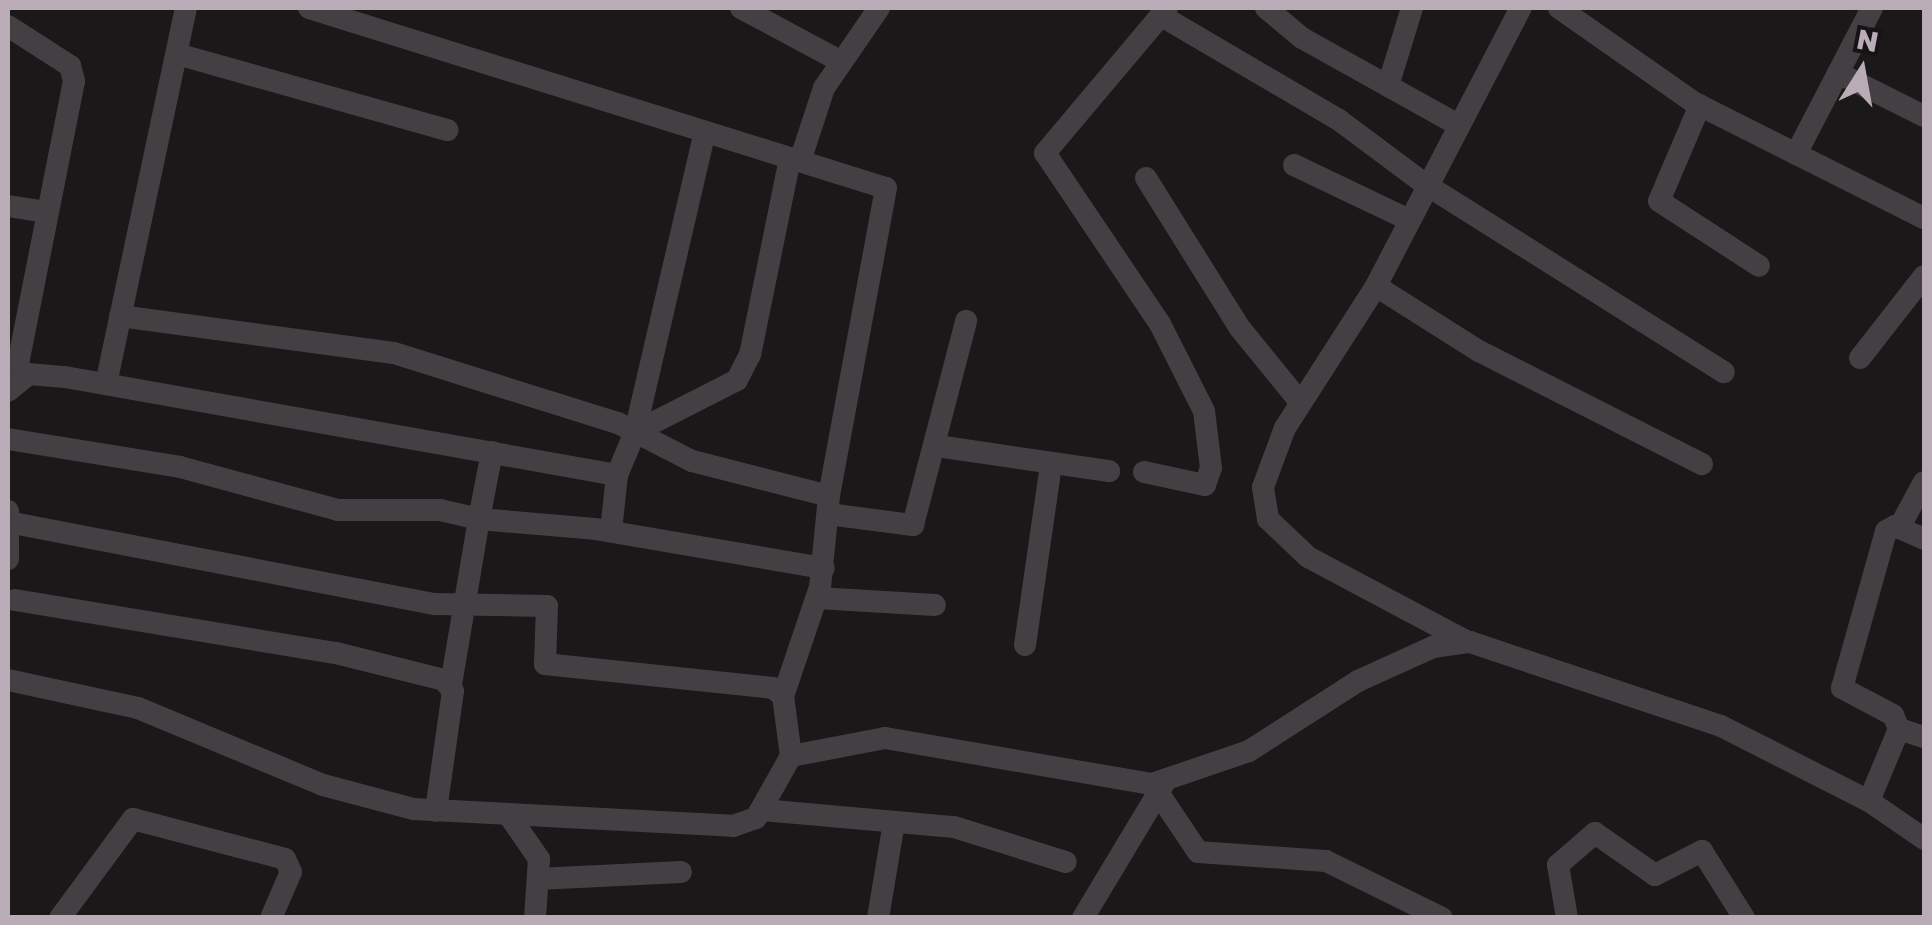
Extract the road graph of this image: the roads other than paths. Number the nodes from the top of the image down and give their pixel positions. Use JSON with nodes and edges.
{"nodes":[{"id":1,"x":186,"y":8,"type":"edge"},
{"id":2,"x":310,"y":8,"type":"edge"},
{"id":3,"x":741,"y":8,"type":"edge"},
{"id":4,"x":879,"y":8,"type":"edge"},
{"id":5,"x":1266,"y":8,"type":"edge"},
{"id":6,"x":1412,"y":8,"type":"edge"},
{"id":7,"x":1521,"y":8,"type":"edge"},
{"id":8,"x":1560,"y":8,"type":"edge"},
{"id":9,"x":1872,"y":8,"type":"edge"},
{"id":10,"x":1164,"y":11,"type":"edge"},
{"id":11,"x":1291,"y":16,"type":"edge"},
{"id":12,"x":8,"y":26,"type":"edge"},
{"id":13,"x":177,"y":54,"type":"junction"},
{"id":14,"x":840,"y":61,"type":"junction"},
{"id":15,"x":1838,"y":73,"type":"junction"},
{"id":16,"x":1388,"y":86,"type":"junction"},
{"id":17,"x":1700,"y":106,"type":"junction"},
{"id":18,"x":1924,"y":116,"type":"edge"},
{"id":19,"x":1458,"y":125,"type":"junction"},
{"id":20,"x":448,"y":130,"type":"dead end"},
{"id":21,"x":704,"y":134,"type":"junction"},
{"id":22,"x":1796,"y":154,"type":"junction"},
{"id":23,"x":795,"y":160,"type":"junction"},
{"id":24,"x":1294,"y":165,"type":"dead end"},
{"id":25,"x":1146,"y":178,"type":"dead end"},
{"id":26,"x":1425,"y":184,"type":"junction"},
{"id":27,"x":8,"y":206,"type":"edge"},
{"id":28,"x":44,"y":212,"type":"junction"},
{"id":29,"x":1924,"y":218,"type":"edge"},
{"id":30,"x":1407,"y":219,"type":"junction"},
{"id":31,"x":1759,"y":266,"type":"dead end"},
{"id":32,"x":1924,"y":276,"type":"edge"},
{"id":33,"x":1376,"y":286,"type":"junction"},
{"id":34,"x":120,"y":316,"type":"junction"},
{"id":35,"x":966,"y":322,"type":"dead end"},
{"id":36,"x":1860,"y":358,"type":"dead end"},
{"id":37,"x":1724,"y":372,"type":"dead end"},
{"id":38,"x":106,"y":384,"type":"junction"},
{"id":39,"x":11,"y":385,"type":"edge"},
{"id":40,"x":1300,"y":402,"type":"junction"},
{"id":41,"x":635,"y":432,"type":"junction"},
{"id":42,"x":8,"y":440,"type":"edge"},
{"id":43,"x":937,"y":446,"type":"junction"},
{"id":44,"x":492,"y":452,"type":"junction"},
{"id":45,"x":1702,"y":464,"type":"dead end"},
{"id":46,"x":1051,"y":465,"type":"junction"},
{"id":47,"x":1108,"y":471,"type":"dead end"},
{"id":48,"x":1144,"y":472,"type":"dead end"},
{"id":49,"x":617,"y":475,"type":"junction"},
{"id":50,"x":1924,"y":482,"type":"edge"},
{"id":51,"x":828,"y":505,"type":"junction"},
{"id":52,"x":10,"y":517,"type":"edge"},
{"id":53,"x":479,"y":519,"type":"junction"},
{"id":54,"x":1899,"y":528,"type":"junction"},
{"id":55,"x":612,"y":531,"type":"junction"},
{"id":56,"x":1924,"y":539,"type":"edge"},
{"id":57,"x":8,"y":559,"type":"edge"},
{"id":58,"x":824,"y":568,"type":"junction"},
{"id":59,"x":816,"y":598,"type":"junction"},
{"id":60,"x":15,"y":600,"type":"dead end"},
{"id":61,"x":464,"y":602,"type":"junction"},
{"id":62,"x":935,"y":605,"type":"dead end"},
{"id":63,"x":1470,"y":642,"type":"junction"},
{"id":64,"x":1025,"y":645,"type":"dead end"},
{"id":65,"x":8,"y":680,"type":"edge"},
{"id":66,"x":451,"y":684,"type":"junction"},
{"id":67,"x":783,"y":696,"type":"junction"},
{"id":68,"x":1899,"y":729,"type":"junction"},
{"id":69,"x":1924,"y":737,"type":"edge"},
{"id":70,"x":791,"y":756,"type":"junction"},
{"id":71,"x":1159,"y":785,"type":"junction"},
{"id":72,"x":1870,"y":801,"type":"junction"},
{"id":73,"x":762,"y":810,"type":"junction"},
{"id":74,"x":436,"y":811,"type":"junction"},
{"id":75,"x":508,"y":814,"type":"junction"},
{"id":76,"x":894,"y":822,"type":"junction"},
{"id":77,"x":1924,"y":840,"type":"edge"},
{"id":78,"x":1066,"y":862,"type":"dead end"},
{"id":79,"x":681,"y":872,"type":"dead end"},
{"id":80,"x":538,"y":880,"type":"junction"},
{"id":81,"x":60,"y":918,"type":"edge"},
{"id":82,"x":271,"y":918,"type":"edge"},
{"id":83,"x":534,"y":918,"type":"edge"},
{"id":84,"x":878,"y":918,"type":"edge"},
{"id":85,"x":1082,"y":918,"type":"edge"},
{"id":86,"x":1442,"y":918,"type":"edge"},
{"id":87,"x":1567,"y":918,"type":"edge"},
{"id":88,"x":1744,"y":918,"type":"edge"}],
"edges":[{"from":1,"to":13,"type":"street"},
{"from":2,"to":21,"type":"street"},
{"from":3,"to":14,"type":"street"},
{"from":4,"to":14,"type":"street"},
{"from":5,"to":11,"type":"street"},
{"from":6,"to":16,"type":"street"},
{"from":7,"to":19,"type":"street"},
{"from":8,"to":17,"type":"street"},
{"from":9,"to":15,"type":"street"},
{"from":10,"to":26,"type":"street"},
{"from":10,"to":48,"type":"street"},
{"from":11,"to":16,"type":"street"},
{"from":12,"to":28,"type":"street"},
{"from":13,"to":20,"type":"street"},
{"from":13,"to":34,"type":"street"},
{"from":14,"to":23,"type":"street"},
{"from":15,"to":18,"type":"street"},
{"from":15,"to":22,"type":"street"},
{"from":16,"to":19,"type":"street"},
{"from":17,"to":22,"type":"street"},
{"from":17,"to":31,"type":"street"},
{"from":19,"to":26,"type":"street"},
{"from":21,"to":23,"type":"street"},
{"from":21,"to":41,"type":"street"},
{"from":22,"to":29,"type":"street"},
{"from":23,"to":41,"type":"street"},
{"from":23,"to":51,"type":"street"},
{"from":24,"to":30,"type":"street"},
{"from":25,"to":40,"type":"street"},
{"from":26,"to":30,"type":"street"},
{"from":26,"to":37,"type":"street"},
{"from":27,"to":28,"type":"street"},
{"from":28,"to":39,"type":"street"},
{"from":30,"to":33,"type":"street"},
{"from":32,"to":36,"type":"street"},
{"from":33,"to":40,"type":"street"},
{"from":33,"to":45,"type":"street"},
{"from":34,"to":38,"type":"street"},
{"from":34,"to":41,"type":"street"},
{"from":35,"to":43,"type":"street"},
{"from":38,"to":39,"type":"street"},
{"from":38,"to":44,"type":"street"},
{"from":40,"to":63,"type":"street"},
{"from":41,"to":49,"type":"street"},
{"from":41,"to":51,"type":"street"},
{"from":42,"to":53,"type":"street"},
{"from":43,"to":46,"type":"street"},
{"from":43,"to":51,"type":"street"},
{"from":44,"to":49,"type":"street"},
{"from":44,"to":53,"type":"street"},
{"from":46,"to":47,"type":"street"},
{"from":46,"to":64,"type":"street"},
{"from":49,"to":55,"type":"street"},
{"from":50,"to":54,"type":"street"},
{"from":51,"to":58,"type":"street"},
{"from":52,"to":57,"type":"street"},
{"from":52,"to":61,"type":"street"},
{"from":53,"to":55,"type":"street"},
{"from":53,"to":61,"type":"street"},
{"from":54,"to":56,"type":"street"},
{"from":54,"to":68,"type":"street"},
{"from":55,"to":58,"type":"street"},
{"from":58,"to":59,"type":"street"},
{"from":59,"to":62,"type":"street"},
{"from":59,"to":67,"type":"street"},
{"from":60,"to":66,"type":"street"},
{"from":61,"to":66,"type":"street"},
{"from":61,"to":67,"type":"street"},
{"from":63,"to":71,"type":"street"},
{"from":63,"to":72,"type":"street"},
{"from":65,"to":74,"type":"street"},
{"from":66,"to":74,"type":"street"},
{"from":67,"to":70,"type":"street"},
{"from":68,"to":69,"type":"street"},
{"from":68,"to":72,"type":"street"},
{"from":70,"to":71,"type":"street"},
{"from":70,"to":73,"type":"street"},
{"from":71,"to":85,"type":"street"},
{"from":71,"to":86,"type":"street"},
{"from":72,"to":77,"type":"street"},
{"from":73,"to":75,"type":"street"},
{"from":73,"to":76,"type":"street"},
{"from":74,"to":75,"type":"street"},
{"from":75,"to":80,"type":"street"},
{"from":76,"to":78,"type":"street"},
{"from":76,"to":84,"type":"street"},
{"from":79,"to":80,"type":"street"},
{"from":80,"to":83,"type":"street"},
{"from":81,"to":82,"type":"street"},
{"from":87,"to":88,"type":"street"}]}
